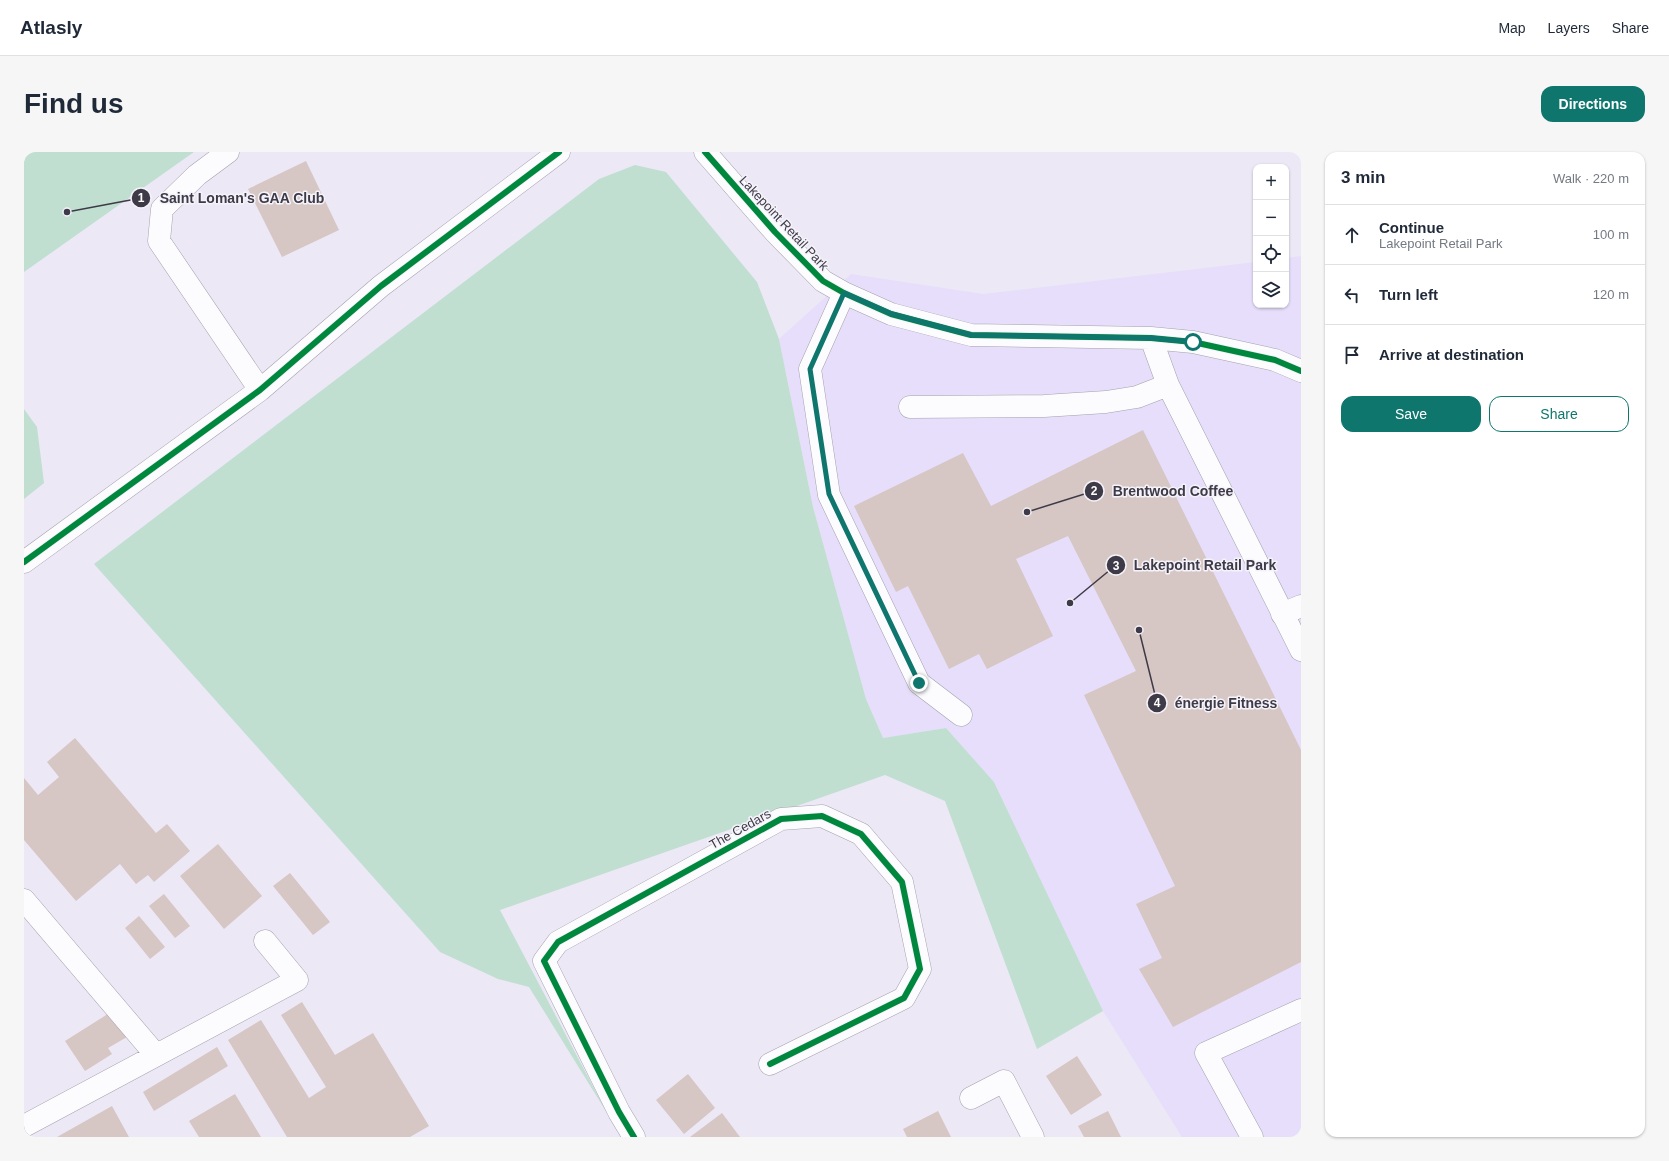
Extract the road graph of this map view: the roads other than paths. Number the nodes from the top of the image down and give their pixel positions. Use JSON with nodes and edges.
{"nodes":[{"id":1,"x":228,"y":152,"type":"edge"},
{"id":2,"x":559,"y":152,"type":"edge"},
{"id":3,"x":704,"y":152,"type":"edge"},
{"id":4,"x":844,"y":293,"type":"junction"},
{"id":5,"x":1151,"y":338,"type":"junction"},
{"id":6,"x":1301,"y":371,"type":"edge"},
{"id":7,"x":1168,"y":385,"type":"junction"},
{"id":8,"x":260,"y":390,"type":"junction"},
{"id":9,"x":910,"y":408,"type":"dead end"},
{"id":10,"x":24,"y":562,"type":"edge"},
{"id":11,"x":1292,"y":610,"type":"edge"},
{"id":12,"x":1301,"y":650,"type":"edge"},
{"id":13,"x":960,"y":715,"type":"dead end"},
{"id":14,"x":24,"y":900,"type":"edge"},
{"id":15,"x":265,"y":941,"type":"dead end"},
{"id":16,"x":1301,"y":1010,"type":"edge"},
{"id":17,"x":156,"y":1055,"type":"junction"},
{"id":18,"x":770,"y":1064,"type":"dead end"},
{"id":19,"x":971,"y":1098,"type":"dead end"},
{"id":20,"x":24,"y":1126,"type":"edge"},
{"id":21,"x":634,"y":1137,"type":"edge"},
{"id":22,"x":1033,"y":1137,"type":"edge"},
{"id":23,"x":1252,"y":1137,"type":"edge"}],
"edges":[{"from":1,"to":8,"type":"street"},
{"from":2,"to":8,"type":"street"},
{"from":3,"to":4,"type":"street","name":"Lakepoint Retail Park"},
{"from":4,"to":5,"type":"street","name":"Lakepoint Retail Park"},
{"from":4,"to":13,"type":"street"},
{"from":5,"to":6,"type":"street","name":"Lakepoint Retail Park"},
{"from":5,"to":7,"type":"street"},
{"from":7,"to":9,"type":"street"},
{"from":7,"to":11,"type":"street"},
{"from":8,"to":10,"type":"street"},
{"from":11,"to":12,"type":"street"},
{"from":14,"to":17,"type":"street"},
{"from":15,"to":17,"type":"street"},
{"from":16,"to":23,"type":"street"},
{"from":17,"to":20,"type":"street"},
{"from":18,"to":21,"type":"street","name":"The Cedars"},
{"from":19,"to":22,"type":"street"}]}
